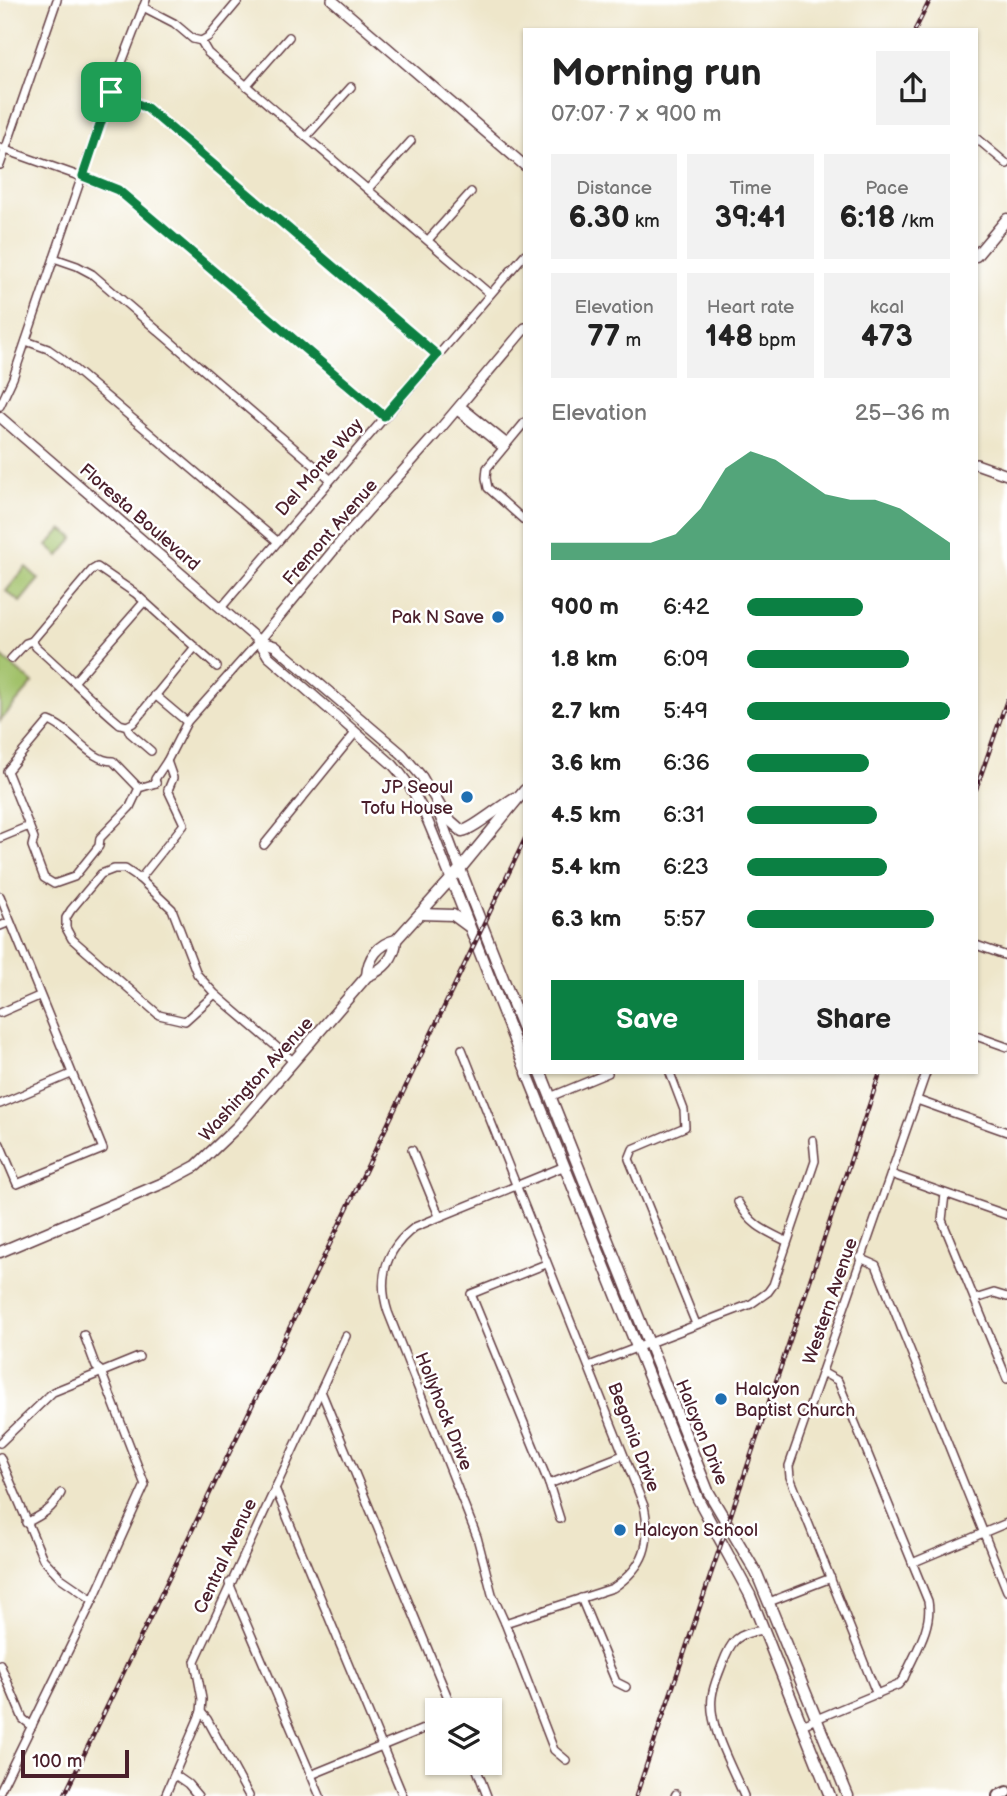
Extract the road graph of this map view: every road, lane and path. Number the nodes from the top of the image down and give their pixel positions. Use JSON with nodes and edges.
{"nodes":[{"id":1,"x":57,"y":0,"type":"edge"},
{"id":2,"x":239,"y":0,"type":"edge"},
{"id":3,"x":332,"y":0,"type":"edge"},
{"id":4,"x":145,"y":4,"type":"edge"},
{"id":5,"x":289,"y":37,"type":"dead end"},
{"id":6,"x":201,"y":41,"type":"junction"},
{"id":7,"x":246,"y":86,"type":"junction"},
{"id":8,"x":351,"y":87,"type":"dead end"},
{"id":9,"x":111,"y":92,"type":"junction"},
{"id":10,"x":306,"y":137,"type":"junction"},
{"id":11,"x":978,"y":140,"type":"edge"},
{"id":12,"x":411,"y":141,"type":"dead end"},
{"id":13,"x":3,"y":149,"type":"edge"},
{"id":14,"x":523,"y":164,"type":"edge"},
{"id":15,"x":1007,"y":164,"type":"edge"},
{"id":16,"x":0,"y":165,"type":"edge"},
{"id":17,"x":83,"y":176,"type":"junction"},
{"id":18,"x":368,"y":189,"type":"junction"},
{"id":19,"x":471,"y":192,"type":"dead end"},
{"id":20,"x":1007,"y":219,"type":"edge"},
{"id":21,"x":428,"y":240,"type":"junction"},
{"id":22,"x":978,"y":254,"type":"edge"},
{"id":23,"x":523,"y":256,"type":"edge"},
{"id":24,"x":54,"y":258,"type":"junction"},
{"id":25,"x":490,"y":294,"type":"junction"},
{"id":26,"x":523,"y":330,"type":"edge"},
{"id":27,"x":26,"y":341,"type":"junction"},
{"id":28,"x":437,"y":355,"type":"junction"},
{"id":29,"x":0,"y":406,"type":"edge"},
{"id":30,"x":458,"y":408,"type":"junction"},
{"id":31,"x":0,"y":416,"type":"edge"},
{"id":32,"x":384,"y":416,"type":"junction"},
{"id":33,"x":523,"y":424,"type":"edge"},
{"id":34,"x":505,"y":445,"type":"junction"},
{"id":35,"x":978,"y":465,"type":"edge"},
{"id":36,"x":1007,"y":475,"type":"edge"},
{"id":37,"x":330,"y":479,"type":"junction"},
{"id":38,"x":523,"y":519,"type":"edge"},
{"id":39,"x":277,"y":541,"type":"junction"},
{"id":40,"x":144,"y":602,"type":"junction"},
{"id":41,"x":221,"y":608,"type":"junction"},
{"id":42,"x":32,"y":641,"type":"junction"},
{"id":43,"x":259,"y":641,"type":"junction"},
{"id":44,"x":195,"y":647,"type":"junction"},
{"id":45,"x":11,"y":659,"type":"dead end"},
{"id":46,"x":217,"y":667,"type":"dead end"},
{"id":47,"x":75,"y":681,"type":"junction"},
{"id":48,"x":155,"y":695,"type":"junction"},
{"id":49,"x":187,"y":722,"type":"junction"},
{"id":50,"x":127,"y":726,"type":"junction"},
{"id":51,"x":356,"y":732,"type":"junction"},
{"id":52,"x":151,"y":751,"type":"dead end"},
{"id":53,"x":167,"y":761,"type":"junction"},
{"id":54,"x":156,"y":783,"type":"junction"},
{"id":55,"x":139,"y":788,"type":"junction"},
{"id":56,"x":430,"y":789,"type":"junction"},
{"id":57,"x":168,"y":790,"type":"junction"},
{"id":58,"x":523,"y":792,"type":"edge"},
{"id":59,"x":523,"y":792,"type":"edge"},
{"id":60,"x":29,"y":826,"type":"junction"},
{"id":61,"x":0,"y":838,"type":"edge"},
{"id":62,"x":264,"y":845,"type":"dead end"},
{"id":63,"x":460,"y":869,"type":"junction"},
{"id":64,"x":140,"y":879,"type":"junction"},
{"id":65,"x":451,"y":879,"type":"junction"},
{"id":66,"x":0,"y":896,"type":"edge"},
{"id":67,"x":420,"y":914,"type":"junction"},
{"id":68,"x":10,"y":922,"type":"junction"},
{"id":69,"x":0,"y":926,"type":"edge"},
{"id":70,"x":470,"y":929,"type":"junction"},
{"id":71,"x":978,"y":946,"type":"edge"},
{"id":72,"x":1007,"y":956,"type":"edge"},
{"id":73,"x":215,"y":994,"type":"junction"},
{"id":74,"x":39,"y":996,"type":"junction"},
{"id":75,"x":0,"y":1013,"type":"edge"},
{"id":76,"x":523,"y":1029,"type":"edge"},
{"id":77,"x":978,"y":1036,"type":"edge"},
{"id":78,"x":1007,"y":1046,"type":"edge"},
{"id":79,"x":462,"y":1049,"type":"dead end"},
{"id":80,"x":293,"y":1062,"type":"junction"},
{"id":81,"x":523,"y":1063,"type":"edge"},
{"id":82,"x":71,"y":1074,"type":"junction"},
{"id":83,"x":527,"y":1074,"type":"edge"},
{"id":84,"x":541,"y":1074,"type":"edge"},
{"id":85,"x":606,"y":1074,"type":"edge"},
{"id":86,"x":670,"y":1074,"type":"edge"},
{"id":87,"x":926,"y":1074,"type":"edge"},
{"id":88,"x":550,"y":1097,"type":"junction"},
{"id":89,"x":917,"y":1100,"type":"junction"},
{"id":90,"x":0,"y":1104,"type":"edge"},
{"id":91,"x":1007,"y":1132,"type":"edge"},
{"id":92,"x":813,"y":1140,"type":"dead end"},
{"id":93,"x":0,"y":1144,"type":"edge"},
{"id":94,"x":412,"y":1150,"type":"dead end"},
{"id":95,"x":565,"y":1166,"type":"junction"},
{"id":96,"x":891,"y":1174,"type":"junction"},
{"id":97,"x":516,"y":1186,"type":"junction"},
{"id":98,"x":945,"y":1194,"type":"junction"},
{"id":99,"x":738,"y":1202,"type":"dead end"},
{"id":100,"x":1007,"y":1215,"type":"edge"},
{"id":101,"x":439,"y":1216,"type":"junction"},
{"id":102,"x":786,"y":1241,"type":"junction"},
{"id":103,"x":0,"y":1252,"type":"edge"},
{"id":104,"x":860,"y":1258,"type":"junction"},
{"id":105,"x":546,"y":1264,"type":"junction"},
{"id":106,"x":1007,"y":1297,"type":"edge"},
{"id":107,"x":975,"y":1299,"type":"junction"},
{"id":108,"x":696,"y":1324,"type":"junction"},
{"id":109,"x":83,"y":1335,"type":"dead end"},
{"id":110,"x":346,"y":1336,"type":"dead end"},
{"id":111,"x":649,"y":1343,"type":"junction"},
{"id":112,"x":637,"y":1348,"type":"junction"},
{"id":113,"x":139,"y":1357,"type":"dead end"},
{"id":114,"x":589,"y":1366,"type":"junction"},
{"id":115,"x":101,"y":1371,"type":"junction"},
{"id":116,"x":822,"y":1372,"type":"junction"},
{"id":117,"x":1007,"y":1379,"type":"edge"},
{"id":118,"x":321,"y":1391,"type":"junction"},
{"id":119,"x":674,"y":1440,"type":"junction"},
{"id":120,"x":0,"y":1443,"type":"edge"},
{"id":121,"x":623,"y":1455,"type":"junction"},
{"id":122,"x":693,"y":1455,"type":"junction"},
{"id":123,"x":0,"y":1457,"type":"edge"},
{"id":124,"x":549,"y":1484,"type":"junction"},
{"id":125,"x":275,"y":1488,"type":"junction"},
{"id":126,"x":61,"y":1493,"type":"dead end"},
{"id":127,"x":560,"y":1519,"type":"dead end"},
{"id":128,"x":26,"y":1523,"type":"junction"},
{"id":129,"x":1007,"y":1524,"type":"edge"},
{"id":130,"x":984,"y":1533,"type":"junction"},
{"id":131,"x":912,"y":1563,"type":"junction"},
{"id":132,"x":831,"y":1578,"type":"junction"},
{"id":133,"x":229,"y":1583,"type":"junction"},
{"id":134,"x":1007,"y":1591,"type":"edge"},
{"id":135,"x":581,"y":1598,"type":"junction"},
{"id":136,"x":93,"y":1600,"type":"junction"},
{"id":137,"x":769,"y":1602,"type":"junction"},
{"id":138,"x":506,"y":1623,"type":"junction"},
{"id":139,"x":764,"y":1630,"type":"junction"},
{"id":140,"x":0,"y":1664,"type":"edge"},
{"id":141,"x":626,"y":1687,"type":"dead end"},
{"id":142,"x":877,"y":1695,"type":"junction"},
{"id":143,"x":448,"y":1698,"type":"edge"},
{"id":144,"x":201,"y":1712,"type":"junction"},
{"id":145,"x":817,"y":1719,"type":"junction"},
{"id":146,"x":802,"y":1725,"type":"junction"},
{"id":147,"x":32,"y":1726,"type":"junction"},
{"id":148,"x":425,"y":1728,"type":"edge"},
{"id":149,"x":383,"y":1745,"type":"junction"},
{"id":150,"x":566,"y":1760,"type":"dead end"},
{"id":151,"x":175,"y":1775,"type":"junction"},
{"id":152,"x":311,"y":1775,"type":"junction"},
{"id":153,"x":479,"y":1775,"type":"edge"},
{"id":154,"x":0,"y":1791,"type":"edge"},
{"id":155,"x":1007,"y":1792,"type":"edge"},
{"id":156,"x":165,"y":1796,"type":"edge"},
{"id":157,"x":198,"y":1796,"type":"edge"},
{"id":158,"x":249,"y":1796,"type":"edge"},
{"id":159,"x":320,"y":1796,"type":"edge"},
{"id":160,"x":403,"y":1796,"type":"edge"},
{"id":161,"x":488,"y":1796,"type":"edge"},
{"id":162,"x":744,"y":1796,"type":"edge"},
{"id":163,"x":830,"y":1796,"type":"edge"},
{"id":164,"x":848,"y":1796,"type":"edge"},
{"id":165,"x":998,"y":1796,"type":"edge"}],
"edges":[{"from":1,"to":13,"type":"street"},
{"from":2,"to":6,"type":"street"},
{"from":3,"to":14,"type":"street"},
{"from":4,"to":6,"type":"street"},
{"from":4,"to":9,"type":"street"},
{"from":5,"to":7,"type":"street"},
{"from":6,"to":7,"type":"street"},
{"from":7,"to":10,"type":"street"},
{"from":8,"to":10,"type":"street"},
{"from":9,"to":17,"type":"street"},
{"from":9,"to":28,"type":"street"},
{"from":10,"to":18,"type":"street"},
{"from":11,"to":15,"type":"street"},
{"from":12,"to":18,"type":"street"},
{"from":13,"to":16,"type":"street"},
{"from":13,"to":17,"type":"street"},
{"from":17,"to":24,"type":"street"},
{"from":17,"to":32,"type":"street"},
{"from":18,"to":21,"type":"street"},
{"from":19,"to":21,"type":"street"},
{"from":20,"to":22,"type":"main road"},
{"from":21,"to":25,"type":"street"},
{"from":23,"to":25,"type":"street","name":"Del Monte Way"},
{"from":24,"to":27,"type":"street"},
{"from":24,"to":37,"type":"street"},
{"from":25,"to":28,"type":"street","name":"Del Monte Way"},
{"from":26,"to":30,"type":"street","name":"Fremont Avenue"},
{"from":27,"to":29,"type":"street"},
{"from":27,"to":39,"type":"street"},
{"from":28,"to":32,"type":"street","name":"Del Monte Way"},
{"from":30,"to":34,"type":"street"},
{"from":30,"to":43,"type":"street","name":"Fremont Avenue"},
{"from":31,"to":41,"type":"street","name":"Floresta Boulevard"},
{"from":32,"to":37,"type":"street","name":"Del Monte Way"},
{"from":33,"to":34,"type":"street"},
{"from":34,"to":38,"type":"street"},
{"from":35,"to":36,"type":"street"},
{"from":37,"to":39,"type":"street","name":"Del Monte Way"},
{"from":39,"to":41,"type":"street","name":"Del Monte Way"},
{"from":40,"to":42,"type":"street"},
{"from":40,"to":44,"type":"street"},
{"from":40,"to":47,"type":"street"},
{"from":41,"to":43,"type":"street","name":"Floresta Boulevard"},
{"from":42,"to":45,"type":"street"},
{"from":42,"to":47,"type":"street"},
{"from":43,"to":49,"type":"street","name":"Fremont Avenue"},
{"from":43,"to":51,"type":"street","name":"Floresta Boulevard"},
{"from":43,"to":56,"type":"street","name":"Floresta Boulevard"},
{"from":44,"to":46,"type":"street"},
{"from":44,"to":48,"type":"street"},
{"from":47,"to":50,"type":"street"},
{"from":48,"to":49,"type":"street"},
{"from":48,"to":50,"type":"street"},
{"from":49,"to":53,"type":"street","name":"Fremont Avenue"},
{"from":50,"to":52,"type":"street"},
{"from":51,"to":62,"type":"street"},
{"from":51,"to":65,"type":"street","name":"Floresta Boulevard"},
{"from":53,"to":54,"type":"street","name":"Fremont Avenue"},
{"from":53,"to":57,"type":"street"},
{"from":54,"to":55,"type":"street"},
{"from":54,"to":57,"type":"street"},
{"from":55,"to":60,"type":"street"},
{"from":55,"to":60,"type":"street"},
{"from":56,"to":58,"type":"main road"},
{"from":56,"to":63,"type":"street","name":"Floresta Boulevard"},
{"from":57,"to":64,"type":"street"},
{"from":59,"to":63,"type":"main road","name":"Washington Avenue"},
{"from":60,"to":61,"type":"street"},
{"from":63,"to":65,"type":"main road","name":"Washington Avenue"},
{"from":63,"to":76,"type":"main road"},
{"from":64,"to":73,"type":"street"},
{"from":64,"to":73,"type":"street"},
{"from":65,"to":67,"type":"main road","name":"Washington Avenue"},
{"from":65,"to":70,"type":"main road"},
{"from":66,"to":68,"type":"street"},
{"from":67,"to":70,"type":"main road"},
{"from":67,"to":80,"type":"main road","name":"Washington Avenue"},
{"from":68,"to":69,"type":"street"},
{"from":68,"to":74,"type":"street"},
{"from":70,"to":81,"type":"main road"},
{"from":71,"to":72,"type":"street"},
{"from":73,"to":80,"type":"street"},
{"from":74,"to":75,"type":"street"},
{"from":74,"to":82,"type":"street"},
{"from":77,"to":78,"type":"street"},
{"from":79,"to":97,"type":"street","name":"Begonia Drive"},
{"from":80,"to":103,"type":"main road","name":"Washington Avenue"},
{"from":82,"to":90,"type":"street"},
{"from":82,"to":93,"type":"street"},
{"from":83,"to":95,"type":"main road","name":"Halcyon Drive"},
{"from":84,"to":88,"type":"main road","name":"Halcyon Drive"},
{"from":85,"to":88,"type":"street"},
{"from":86,"to":108,"type":"street"},
{"from":87,"to":89,"type":"street","name":"Western Avenue"},
{"from":88,"to":111,"type":"main road","name":"Halcyon Drive"},
{"from":89,"to":91,"type":"street"},
{"from":89,"to":96,"type":"street","name":"Western Avenue"},
{"from":92,"to":102,"type":"street"},
{"from":94,"to":101,"type":"street"},
{"from":95,"to":97,"type":"street","name":"Hollyhock Drive"},
{"from":95,"to":112,"type":"main road","name":"Halcyon Drive"},
{"from":96,"to":98,"type":"street"},
{"from":96,"to":104,"type":"street","name":"Western Avenue"},
{"from":97,"to":101,"type":"street","name":"Hollyhock Drive"},
{"from":97,"to":105,"type":"street","name":"Begonia Drive"},
{"from":98,"to":100,"type":"street"},
{"from":98,"to":107,"type":"street"},
{"from":99,"to":102,"type":"street"},
{"from":101,"to":138,"type":"street","name":"Hollyhock Drive"},
{"from":102,"to":108,"type":"street"},
{"from":104,"to":116,"type":"street","name":"Western Avenue"},
{"from":104,"to":130,"type":"street"},
{"from":105,"to":114,"type":"street","name":"Begonia Drive"},
{"from":105,"to":124,"type":"street"},
{"from":106,"to":107,"type":"street"},
{"from":107,"to":117,"type":"street"},
{"from":108,"to":111,"type":"street"},
{"from":109,"to":115,"type":"street"},
{"from":110,"to":118,"type":"street","name":"Central Avenue"},
{"from":111,"to":112,"type":"street"},
{"from":111,"to":122,"type":"main road","name":"Halcyon Drive"},
{"from":112,"to":114,"type":"street"},
{"from":112,"to":119,"type":"main road","name":"Halcyon Drive"},
{"from":113,"to":115,"type":"street"},
{"from":114,"to":121,"type":"street","name":"Begonia Drive"},
{"from":115,"to":120,"type":"street"},
{"from":115,"to":136,"type":"street"},
{"from":116,"to":131,"type":"street"},
{"from":116,"to":132,"type":"street","name":"Western Avenue"},
{"from":118,"to":125,"type":"street","name":"Central Avenue"},
{"from":118,"to":143,"type":"street"},
{"from":119,"to":122,"type":"main road"},
{"from":119,"to":139,"type":"main road","name":"Halcyon Drive"},
{"from":121,"to":124,"type":"street"},
{"from":121,"to":135,"type":"street","name":"Begonia Drive"},
{"from":122,"to":137,"type":"main road","name":"Halcyon Drive"},
{"from":123,"to":128,"type":"street"},
{"from":124,"to":127,"type":"street"},
{"from":125,"to":133,"type":"street","name":"Central Avenue"},
{"from":125,"to":149,"type":"street"},
{"from":126,"to":128,"type":"street"},
{"from":128,"to":136,"type":"street"},
{"from":129,"to":130,"type":"street"},
{"from":130,"to":131,"type":"street"},
{"from":130,"to":134,"type":"street"},
{"from":131,"to":142,"type":"street"},
{"from":132,"to":137,"type":"street"},
{"from":132,"to":142,"type":"street","name":"Western Avenue"},
{"from":133,"to":144,"type":"street","name":"Central Avenue"},
{"from":133,"to":152,"type":"street"},
{"from":135,"to":138,"type":"street","name":"Begonia Drive"},
{"from":135,"to":141,"type":"street"},
{"from":136,"to":147,"type":"street"},
{"from":137,"to":145,"type":"main road","name":"Halcyon Drive"},
{"from":138,"to":150,"type":"street","name":"Hollyhock Drive"},
{"from":139,"to":146,"type":"main road","name":"Halcyon Drive"},
{"from":139,"to":162,"type":"street"},
{"from":140,"to":147,"type":"street"},
{"from":142,"to":145,"type":"street"},
{"from":144,"to":151,"type":"street","name":"Central Avenue"},
{"from":144,"to":158,"type":"street"},
{"from":145,"to":146,"type":"street"},
{"from":145,"to":164,"type":"main road","name":"Halcyon Drive"},
{"from":146,"to":163,"type":"main road","name":"Halcyon Drive"},
{"from":147,"to":154,"type":"street"},
{"from":148,"to":149,"type":"street"},
{"from":149,"to":152,"type":"street"},
{"from":149,"to":160,"type":"street"},
{"from":151,"to":156,"type":"street","name":"Central Avenue"},
{"from":151,"to":157,"type":"street"},
{"from":152,"to":159,"type":"street"},
{"from":153,"to":161,"type":"street"},
{"from":155,"to":165,"type":"main road"}]}
